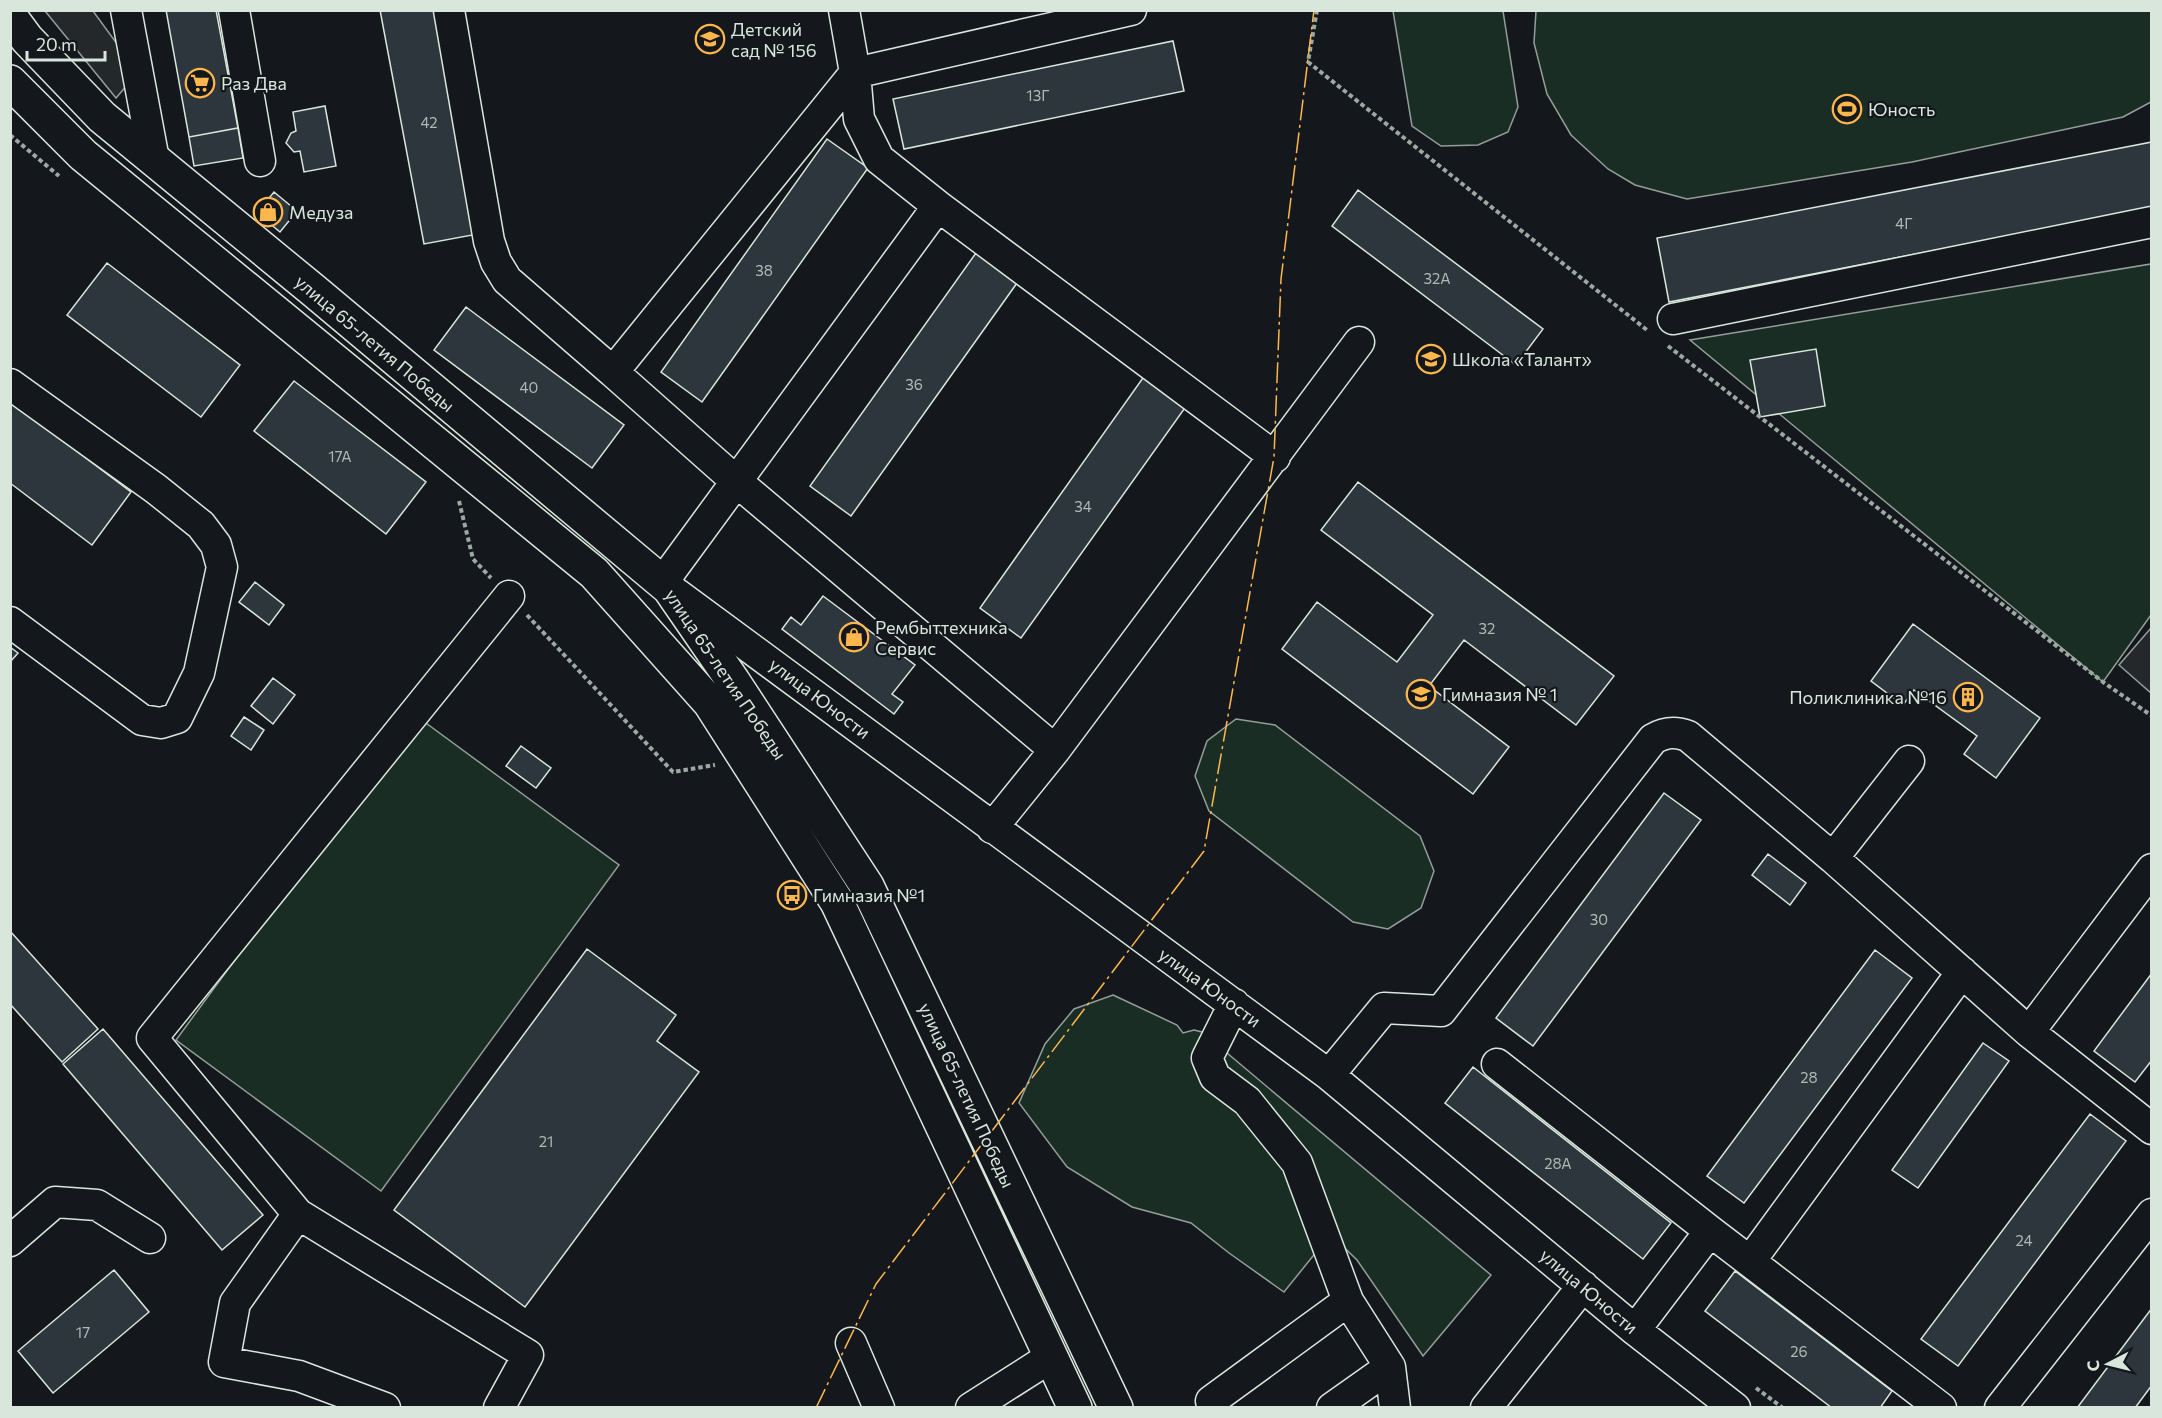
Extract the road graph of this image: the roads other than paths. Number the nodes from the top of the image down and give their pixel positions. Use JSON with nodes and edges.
{"nodes":[{"id":1,"x":126,"y":10,"type":"edge"},
{"id":2,"x":234,"y":10,"type":"edge"},
{"id":3,"x":449,"y":10,"type":"edge"},
{"id":4,"x":843,"y":10,"type":"edge"},
{"id":5,"x":1131,"y":10,"type":"edge"},
{"id":6,"x":10,"y":16,"type":"edge"},
{"id":7,"x":855,"y":73,"type":"junction"},
{"id":8,"x":10,"y":82,"type":"edge"},
{"id":9,"x":154,"y":160,"type":"junction"},
{"id":10,"x":260,"y":161,"type":"dead end"},
{"id":11,"x":938,"y":206,"type":"junction"},
{"id":12,"x":2151,"y":222,"type":"edge"},
{"id":13,"x":1664,"y":333,"type":"road end"},
{"id":14,"x":1359,"y":342,"type":"dead end"},
{"id":15,"x":613,"y":372,"type":"junction"},
{"id":16,"x":10,"y":384,"type":"edge"},
{"id":17,"x":1275,"y":457,"type":"junction"},
{"id":18,"x":736,"y":481,"type":"junction"},
{"id":19,"x":666,"y":586,"type":"junction"},
{"id":20,"x":509,"y":596,"type":"road end"},
{"id":21,"x":10,"y":622,"type":"edge"},
{"id":22,"x":1055,"y":750,"type":"junction"},
{"id":23,"x":1908,"y":761,"type":"dead end"},
{"id":24,"x":992,"y":828,"type":"junction"},
{"id":25,"x":1833,"y":858,"type":"junction"},
{"id":26,"x":2151,"y":869,"type":"edge"},
{"id":27,"x":1962,"y":972,"type":"junction"},
{"id":28,"x":1234,"y":1004,"type":"junction"},
{"id":29,"x":2029,"y":1032,"type":"junction"},
{"id":30,"x":1497,"y":1064,"type":"dead end"},
{"id":31,"x":1329,"y":1075,"type":"junction"},
{"id":32,"x":2151,"y":1129,"type":"edge"},
{"id":33,"x":298,"y":1214,"type":"junction"},
{"id":34,"x":2151,"y":1214,"type":"edge"},
{"id":35,"x":1710,"y":1231,"type":"junction"},
{"id":36,"x":150,"y":1238,"type":"dead end"},
{"id":37,"x":10,"y":1241,"type":"edge"},
{"id":38,"x":1751,"y":1260,"type":"junction"},
{"id":39,"x":1583,"y":1287,"type":"junction"},
{"id":40,"x":1348,"y":1301,"type":"junction"},
{"id":41,"x":1635,"y":1330,"type":"junction"},
{"id":42,"x":850,"y":1342,"type":"dead end"},
{"id":43,"x":1051,"y":1357,"type":"junction"},
{"id":44,"x":1390,"y":1367,"type":"junction"},
{"id":45,"x":1211,"y":1401,"type":"dead end"},
{"id":46,"x":385,"y":1407,"type":"edge"},
{"id":47,"x":499,"y":1407,"type":"edge"},
{"id":48,"x":879,"y":1407,"type":"edge"},
{"id":49,"x":971,"y":1407,"type":"edge"},
{"id":50,"x":1075,"y":1407,"type":"edge"},
{"id":51,"x":1116,"y":1407,"type":"edge"},
{"id":52,"x":1332,"y":1407,"type":"edge"},
{"id":53,"x":1395,"y":1407,"type":"edge"},
{"id":54,"x":1486,"y":1407,"type":"edge"},
{"id":55,"x":1735,"y":1407,"type":"edge"},
{"id":56,"x":1941,"y":1407,"type":"edge"},
{"id":57,"x":2000,"y":1407,"type":"edge"}],
"edges":[{"from":1,"to":9,"type":"street"},
{"from":2,"to":10,"type":"street"},
{"from":3,"to":15,"type":"street"},
{"from":4,"to":7,"type":"street"},
{"from":5,"to":7,"type":"street"},
{"from":6,"to":9,"type":"main road","name":"улица 65-летия Победы"},
{"from":7,"to":11,"type":"street"},
{"from":7,"to":15,"type":"street"},
{"from":8,"to":43,"type":"main road","name":"улица 65-летия Победы"},
{"from":9,"to":19,"type":"main road","name":"улица 65-летия Победы"},
{"from":11,"to":17,"type":"street"},
{"from":11,"to":18,"type":"street"},
{"from":12,"to":13,"type":"street"},
{"from":14,"to":17,"type":"street"},
{"from":15,"to":18,"type":"street"},
{"from":16,"to":21,"type":"street"},
{"from":17,"to":22,"type":"street"},
{"from":18,"to":19,"type":"street"},
{"from":18,"to":22,"type":"street"},
{"from":19,"to":24,"type":"street","name":"улица Юности"},
{"from":19,"to":51,"type":"main road","name":"улица 65-летия Победы"},
{"from":20,"to":33,"type":"street"},
{"from":22,"to":24,"type":"street"},
{"from":23,"to":25,"type":"street"},
{"from":24,"to":28,"type":"street","name":"улица Юности"},
{"from":25,"to":27,"type":"street"},
{"from":25,"to":31,"type":"street"},
{"from":26,"to":29,"type":"street"},
{"from":27,"to":29,"type":"street"},
{"from":27,"to":38,"type":"street"},
{"from":28,"to":31,"type":"street","name":"улица Юности"},
{"from":28,"to":40,"type":"street"},
{"from":29,"to":32,"type":"street"},
{"from":30,"to":35,"type":"street"},
{"from":31,"to":39,"type":"street","name":"улица Юности"},
{"from":33,"to":46,"type":"street"},
{"from":33,"to":47,"type":"street"},
{"from":34,"to":57,"type":"street"},
{"from":35,"to":38,"type":"street"},
{"from":35,"to":41,"type":"street"},
{"from":36,"to":37,"type":"street"},
{"from":38,"to":56,"type":"street"},
{"from":39,"to":41,"type":"street","name":"улица Юности"},
{"from":39,"to":54,"type":"street"},
{"from":40,"to":44,"type":"street"},
{"from":40,"to":45,"type":"street"},
{"from":41,"to":55,"type":"street","name":"улица Юности"},
{"from":42,"to":48,"type":"street"},
{"from":43,"to":49,"type":"street"},
{"from":43,"to":50,"type":"main road","name":"улица 65-летия Победы"},
{"from":44,"to":52,"type":"street"},
{"from":44,"to":53,"type":"street"}]}
